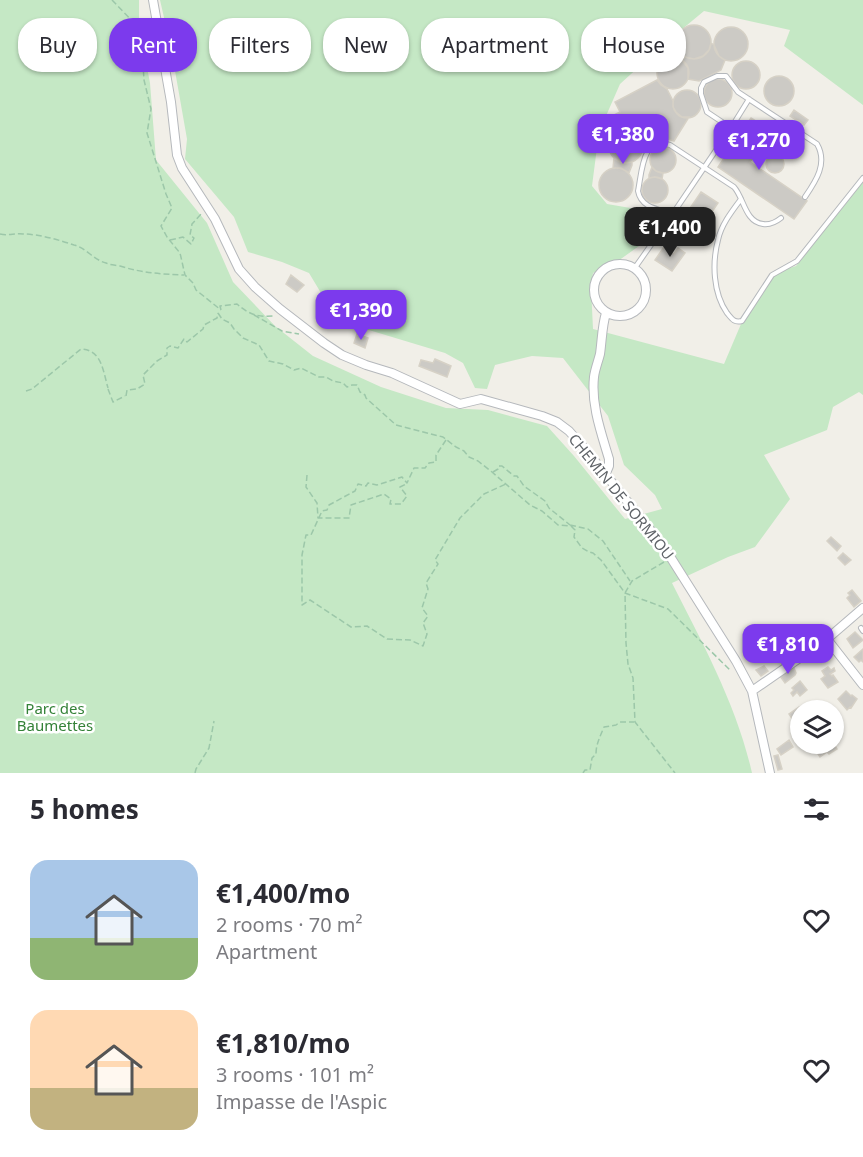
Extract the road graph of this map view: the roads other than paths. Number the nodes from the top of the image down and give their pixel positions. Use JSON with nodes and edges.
{"nodes":[{"id":1,"x":153,"y":0,"type":"edge"},
{"id":2,"x":749,"y":99,"type":"junction"},
{"id":3,"x":730,"y":128,"type":"junction"},
{"id":4,"x":704,"y":167,"type":"junction"},
{"id":5,"x":863,"y":178,"type":"edge"},
{"id":6,"x":805,"y":196,"type":"dead end"},
{"id":7,"x":741,"y":199,"type":"junction"},
{"id":8,"x":673,"y":213,"type":"junction"},
{"id":9,"x":781,"y":218,"type":"dead end"},
{"id":10,"x":634,"y":269,"type":"junction"},
{"id":11,"x":606,"y":313,"type":"junction"},
{"id":12,"x":606,"y":473,"type":"junction"},
{"id":13,"x":863,"y":608,"type":"edge"},
{"id":14,"x":827,"y":639,"type":"junction"},
{"id":15,"x":862,"y":681,"type":"edge"},
{"id":16,"x":752,"y":691,"type":"junction"},
{"id":17,"x":770,"y":773,"type":"edge"}],
"edges":[{"from":1,"to":12,"type":"street","name":"CHEMIN DE SORMIOU"},
{"from":2,"to":3,"type":"lane"},
{"from":2,"to":3,"type":"lane"},
{"from":2,"to":6,"type":"lane"},
{"from":3,"to":4,"type":"lane"},
{"from":4,"to":7,"type":"lane"},
{"from":4,"to":8,"type":"lane"},
{"from":4,"to":8,"type":"lane"},
{"from":5,"to":7,"type":"lane"},
{"from":7,"to":9,"type":"lane"},
{"from":8,"to":10,"type":"lane"},
{"from":10,"to":11,"type":"street"},
{"from":10,"to":11,"type":"street"},
{"from":11,"to":12,"type":"street"},
{"from":12,"to":16,"type":"street","name":"CHEMIN DE SORMIOU"},
{"from":13,"to":14,"type":"street"},
{"from":14,"to":15,"type":"street"},
{"from":14,"to":16,"type":"street"},
{"from":16,"to":17,"type":"street","name":"CHEMIN DE SORMIOU"}]}
